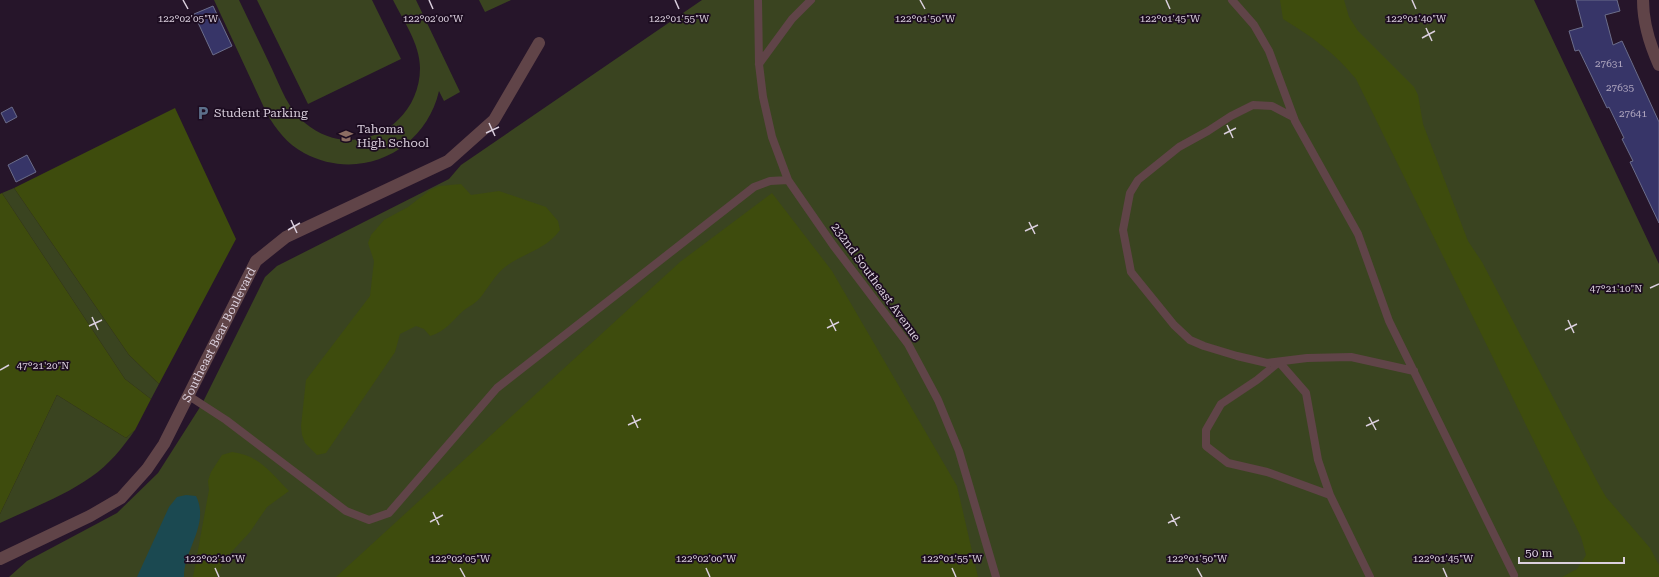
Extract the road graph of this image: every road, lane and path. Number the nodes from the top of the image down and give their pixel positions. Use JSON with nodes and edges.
{"nodes":[{"id":1,"x":758,"y":0,"type":"edge"},
{"id":2,"x":811,"y":0,"type":"edge"},
{"id":3,"x":1232,"y":0,"type":"edge"},
{"id":4,"x":1643,"y":0,"type":"edge"},
{"id":5,"x":539,"y":43,"type":"dead end"},
{"id":6,"x":759,"y":64,"type":"junction"},
{"id":7,"x":1659,"y":64,"type":"edge"},
{"id":8,"x":1293,"y":117,"type":"junction"},
{"id":9,"x":788,"y":180,"type":"junction"},
{"id":10,"x":1279,"y":362,"type":"junction"},
{"id":11,"x":1414,"y":372,"type":"junction"},
{"id":12,"x":189,"y":396,"type":"junction"},
{"id":13,"x":1330,"y":495,"type":"junction"},
{"id":14,"x":18,"y":551,"type":"junction"},
{"id":15,"x":0,"y":554,"type":"edge"},
{"id":16,"x":0,"y":560,"type":"edge"},
{"id":17,"x":1513,"y":576,"type":"edge"},
{"id":18,"x":996,"y":577,"type":"edge"},
{"id":19,"x":1370,"y":577,"type":"edge"}],
"edges":[{"from":1,"to":6,"type":"lane","name":"232nd Southeast Avenue"},
{"from":2,"to":6,"type":"lane"},
{"from":3,"to":8,"type":"lane"},
{"from":4,"to":7,"type":"street"},
{"from":5,"to":12,"type":"street","name":"Southeast Bear Boulevard"},
{"from":6,"to":9,"type":"lane","name":"232nd Southeast Avenue"},
{"from":8,"to":10,"type":"lane"},
{"from":8,"to":11,"type":"lane"},
{"from":9,"to":12,"type":"lane"},
{"from":9,"to":18,"type":"lane","name":"232nd Southeast Avenue"},
{"from":10,"to":11,"type":"lane"},
{"from":10,"to":13,"type":"lane"},
{"from":10,"to":13,"type":"lane"},
{"from":11,"to":17,"type":"lane"},
{"from":12,"to":14,"type":"street","name":"Southeast Bear Boulevard"},
{"from":13,"to":19,"type":"lane"},
{"from":14,"to":15,"type":"street","name":"Southeast Bear Boulevard"},
{"from":14,"to":16,"type":"street","name":"Southeast Bear Boulevard"}]}
